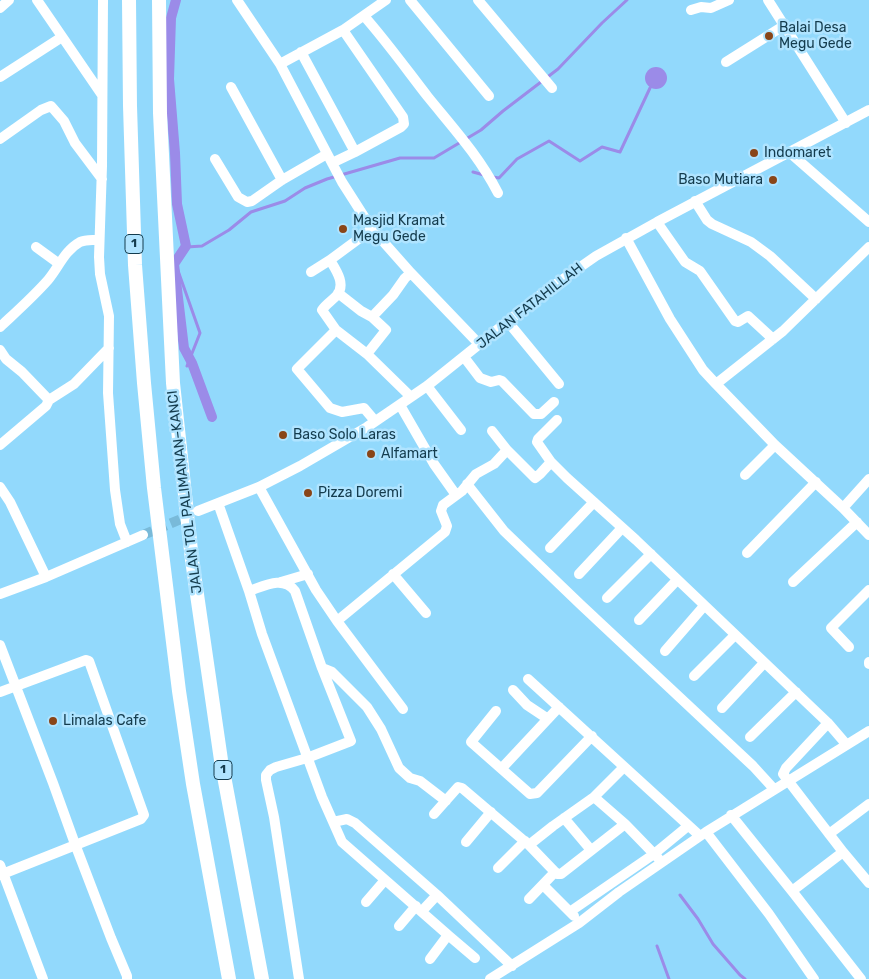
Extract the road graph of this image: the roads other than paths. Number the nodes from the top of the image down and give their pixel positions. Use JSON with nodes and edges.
{"nodes":[{"id":1,"x":8,"y":0,"type":"edge"},
{"id":2,"x":37,"y":0,"type":"edge"},
{"id":3,"x":103,"y":0,"type":"edge"},
{"id":4,"x":130,"y":0,"type":"edge"},
{"id":5,"x":159,"y":0,"type":"edge"},
{"id":6,"x":237,"y":0,"type":"edge"},
{"id":7,"x":386,"y":0,"type":"edge"},
{"id":8,"x":410,"y":0,"type":"edge"},
{"id":9,"x":478,"y":0,"type":"edge"},
{"id":10,"x":729,"y":0,"type":"edge"},
{"id":11,"x":768,"y":0,"type":"edge"},
{"id":12,"x":0,"y":8,"type":"edge"},
{"id":13,"x":690,"y":10,"type":"dead end"},
{"id":14,"x":364,"y":16,"type":"junction"},
{"id":15,"x":784,"y":25,"type":"junction"},
{"id":16,"x":343,"y":30,"type":"junction"},
{"id":17,"x":62,"y":37,"type":"junction"},
{"id":18,"x":301,"y":52,"type":"junction"},
{"id":19,"x":726,"y":62,"type":"dead end"},
{"id":20,"x":280,"y":64,"type":"junction"},
{"id":21,"x":0,"y":77,"type":"edge"},
{"id":22,"x":549,"y":85,"type":"dead end"},
{"id":23,"x":231,"y":87,"type":"dead end"},
{"id":24,"x":102,"y":95,"type":"junction"},
{"id":25,"x":490,"y":96,"type":"dead end"},
{"id":26,"x":869,"y":110,"type":"edge"},
{"id":27,"x":846,"y":123,"type":"junction"},
{"id":28,"x":0,"y":139,"type":"edge"},
{"id":29,"x":355,"y":152,"type":"junction"},
{"id":30,"x":789,"y":152,"type":"junction"},
{"id":31,"x":215,"y":159,"type":"dead end"},
{"id":32,"x":335,"y":168,"type":"junction"},
{"id":33,"x":102,"y":179,"type":"junction"},
{"id":34,"x":282,"y":180,"type":"junction"},
{"id":35,"x":498,"y":193,"type":"dead end"},
{"id":36,"x":695,"y":201,"type":"junction"},
{"id":37,"x":657,"y":222,"type":"junction"},
{"id":38,"x":869,"y":222,"type":"edge"},
{"id":39,"x":372,"y":229,"type":"junction"},
{"id":40,"x":626,"y":238,"type":"junction"},
{"id":41,"x":99,"y":240,"type":"junction"},
{"id":42,"x":36,"y":247,"type":"dead end"},
{"id":43,"x":869,"y":247,"type":"edge"},
{"id":44,"x":330,"y":260,"type":"junction"},
{"id":45,"x":58,"y":263,"type":"junction"},
{"id":46,"x":311,"y":272,"type":"dead end"},
{"id":47,"x":411,"y":273,"type":"junction"},
{"id":48,"x":338,"y":293,"type":"junction"},
{"id":49,"x":816,"y":299,"type":"junction"},
{"id":50,"x":372,"y":317,"type":"junction"},
{"id":51,"x":508,"y":322,"type":"junction"},
{"id":52,"x":0,"y":327,"type":"edge"},
{"id":53,"x":336,"y":330,"type":"junction"},
{"id":54,"x":773,"y":339,"type":"junction"},
{"id":55,"x":480,"y":345,"type":"junction"},
{"id":56,"x":109,"y":348,"type":"junction"},
{"id":57,"x":0,"y":350,"type":"edge"},
{"id":58,"x":367,"y":354,"type":"junction"},
{"id":59,"x":464,"y":357,"type":"junction"},
{"id":60,"x":559,"y":384,"type":"dead end"},
{"id":61,"x":716,"y":384,"type":"junction"},
{"id":62,"x":427,"y":386,"type":"junction"},
{"id":63,"x":411,"y":397,"type":"junction"},
{"id":64,"x":49,"y":400,"type":"junction"},
{"id":65,"x":554,"y":402,"type":"dead end"},
{"id":66,"x":400,"y":404,"type":"junction"},
{"id":67,"x":557,"y":420,"type":"dead end"},
{"id":68,"x":375,"y":422,"type":"junction"},
{"id":69,"x":461,"y":430,"type":"dead end"},
{"id":70,"x":492,"y":431,"type":"dead end"},
{"id":71,"x":775,"y":444,"type":"junction"},
{"id":72,"x":0,"y":445,"type":"edge"},
{"id":73,"x":507,"y":450,"type":"junction"},
{"id":74,"x":551,"y":462,"type":"junction"},
{"id":75,"x":745,"y":475,"type":"dead end"},
{"id":76,"x":869,"y":480,"type":"edge"},
{"id":77,"x":816,"y":482,"type":"junction"},
{"id":78,"x":467,"y":484,"type":"junction"},
{"id":79,"x":0,"y":487,"type":"edge"},
{"id":80,"x":259,"y":487,"type":"junction"},
{"id":81,"x":456,"y":495,"type":"junction"},
{"id":82,"x":594,"y":502,"type":"junction"},
{"id":83,"x":218,"y":503,"type":"junction"},
{"id":84,"x":843,"y":508,"type":"junction"},
{"id":85,"x":198,"y":511,"type":"tunnel mouth"},
{"id":86,"x":857,"y":522,"type":"junction"},
{"id":87,"x":622,"y":528,"type":"junction"},
{"id":88,"x":143,"y":535,"type":"tunnel mouth"},
{"id":89,"x":869,"y":535,"type":"edge"},
{"id":90,"x":127,"y":542,"type":"junction"},
{"id":91,"x":550,"y":548,"type":"dead end"},
{"id":92,"x":746,"y":553,"type":"dead end"},
{"id":93,"x":651,"y":554,"type":"junction"},
{"id":94,"x":308,"y":574,"type":"junction"},
{"id":95,"x":393,"y":574,"type":"junction"},
{"id":96,"x":579,"y":574,"type":"dead end"},
{"id":97,"x":46,"y":577,"type":"junction"},
{"id":98,"x":677,"y":580,"type":"junction"},
{"id":99,"x":281,"y":582,"type":"junction"},
{"id":100,"x":793,"y":582,"type":"dead end"},
{"id":101,"x":869,"y":590,"type":"edge"},
{"id":102,"x":249,"y":591,"type":"junction"},
{"id":103,"x":0,"y":594,"type":"edge"},
{"id":104,"x":607,"y":598,"type":"dead end"},
{"id":105,"x":704,"y":606,"type":"junction"},
{"id":106,"x":426,"y":613,"type":"dead end"},
{"id":107,"x":639,"y":620,"type":"dead end"},
{"id":108,"x":337,"y":621,"type":"junction"},
{"id":109,"x":735,"y":634,"type":"junction"},
{"id":110,"x":0,"y":645,"type":"edge"},
{"id":111,"x":849,"y":648,"type":"dead end"},
{"id":112,"x":665,"y":651,"type":"dead end"},
{"id":113,"x":764,"y":664,"type":"junction"},
{"id":114,"x":322,"y":668,"type":"junction"},
{"id":115,"x":694,"y":676,"type":"dead end"},
{"id":116,"x":528,"y":679,"type":"dead end"},
{"id":117,"x":15,"y":686,"type":"junction"},
{"id":118,"x":513,"y":690,"type":"dead end"},
{"id":119,"x":0,"y":692,"type":"edge"},
{"id":120,"x":796,"y":692,"type":"junction"},
{"id":121,"x":559,"y":707,"type":"junction"},
{"id":122,"x":722,"y":708,"type":"dead end"},
{"id":123,"x":403,"y":709,"type":"dead end"},
{"id":124,"x":496,"y":710,"type":"dead end"},
{"id":125,"x":548,"y":719,"type":"junction"},
{"id":126,"x":828,"y":722,"type":"junction"},
{"id":127,"x":869,"y":731,"type":"edge"},
{"id":128,"x":592,"y":736,"type":"junction"},
{"id":129,"x":750,"y":737,"type":"dead end"},
{"id":130,"x":846,"y":744,"type":"junction"},
{"id":131,"x":307,"y":758,"type":"junction"},
{"id":132,"x":624,"y":767,"type":"junction"},
{"id":133,"x":502,"y":768,"type":"junction"},
{"id":134,"x":788,"y":781,"type":"junction"},
{"id":135,"x":774,"y":789,"type":"junction"},
{"id":136,"x":594,"y":797,"type":"junction"},
{"id":137,"x":446,"y":801,"type":"junction"},
{"id":138,"x":869,"y":804,"type":"edge"},
{"id":139,"x":491,"y":812,"type":"junction"},
{"id":140,"x":434,"y":814,"type":"dead end"},
{"id":141,"x":731,"y":815,"type":"junction"},
{"id":142,"x":564,"y":818,"type":"junction"},
{"id":143,"x":333,"y":822,"type":"junction"},
{"id":144,"x":624,"y":824,"type":"junction"},
{"id":145,"x":688,"y":826,"type":"junction"},
{"id":146,"x":703,"y":834,"type":"junction"},
{"id":147,"x":829,"y":834,"type":"junction"},
{"id":148,"x":466,"y":842,"type":"dead end"},
{"id":149,"x":527,"y":843,"type":"junction"},
{"id":150,"x":75,"y":844,"type":"junction"},
{"id":151,"x":591,"y":850,"type":"junction"},
{"id":152,"x":843,"y":852,"type":"junction"},
{"id":153,"x":654,"y":854,"type":"junction"},
{"id":154,"x":662,"y":863,"type":"junction"},
{"id":155,"x":498,"y":868,"type":"dead end"},
{"id":156,"x":1,"y":871,"type":"edge"},
{"id":157,"x":555,"y":872,"type":"junction"},
{"id":158,"x":386,"y":880,"type":"junction"},
{"id":159,"x":869,"y":883,"type":"edge"},
{"id":160,"x":543,"y":885,"type":"junction"},
{"id":161,"x":792,"y":891,"type":"junction"},
{"id":162,"x":437,"y":895,"type":"junction"},
{"id":163,"x":529,"y":899,"type":"dead end"},
{"id":164,"x":366,"y":902,"type":"dead end"},
{"id":165,"x":419,"y":908,"type":"junction"},
{"id":166,"x":571,"y":912,"type":"junction"},
{"id":167,"x":579,"y":923,"type":"junction"},
{"id":168,"x":399,"y":926,"type":"dead end"},
{"id":169,"x":448,"y":935,"type":"junction"},
{"id":170,"x":475,"y":958,"type":"dead end"},
{"id":171,"x":430,"y":959,"type":"dead end"},
{"id":172,"x":512,"y":966,"type":"junction"},
{"id":173,"x":43,"y":979,"type":"edge"},
{"id":174,"x":127,"y":979,"type":"edge"},
{"id":175,"x":229,"y":979,"type":"edge"},
{"id":176,"x":262,"y":979,"type":"edge"},
{"id":177,"x":299,"y":979,"type":"edge"},
{"id":178,"x":490,"y":979,"type":"edge"},
{"id":179,"x":814,"y":979,"type":"edge"},
{"id":180,"x":861,"y":979,"type":"edge"}],
"edges":[{"from":1,"to":12,"type":"street"},
{"from":2,"to":17,"type":"street"},
{"from":3,"to":24,"type":"street"},
{"from":4,"to":175,"type":"highway","name":"JALAN TOL PALIMANAN–KANCI","number":"1"},
{"from":5,"to":176,"type":"highway","name":"JALAN TOL PALIMANAN–KANCI","number":"1"},
{"from":6,"to":20,"type":"street"},
{"from":7,"to":14,"type":"street"},
{"from":8,"to":25,"type":"street"},
{"from":9,"to":22,"type":"street"},
{"from":10,"to":13,"type":"street"},
{"from":11,"to":15,"type":"street"},
{"from":14,"to":16,"type":"street"},
{"from":14,"to":35,"type":"street"},
{"from":15,"to":19,"type":"street"},
{"from":15,"to":27,"type":"street"},
{"from":16,"to":18,"type":"street"},
{"from":16,"to":29,"type":"street"},
{"from":17,"to":21,"type":"street"},
{"from":17,"to":24,"type":"street"},
{"from":18,"to":20,"type":"street"},
{"from":18,"to":29,"type":"street"},
{"from":20,"to":32,"type":"street"},
{"from":23,"to":34,"type":"street"},
{"from":24,"to":33,"type":"street"},
{"from":26,"to":27,"type":"street","name":"JALAN FATAHILLAH"},
{"from":27,"to":30,"type":"street","name":"JALAN FATAHILLAH"},
{"from":28,"to":33,"type":"street"},
{"from":29,"to":32,"type":"street"},
{"from":30,"to":36,"type":"street","name":"JALAN FATAHILLAH"},
{"from":30,"to":38,"type":"street"},
{"from":31,"to":34,"type":"street"},
{"from":32,"to":34,"type":"street"},
{"from":32,"to":39,"type":"street"},
{"from":33,"to":41,"type":"street"},
{"from":36,"to":37,"type":"street","name":"JALAN FATAHILLAH"},
{"from":36,"to":49,"type":"street"},
{"from":37,"to":40,"type":"street","name":"JALAN FATAHILLAH"},
{"from":37,"to":54,"type":"street"},
{"from":39,"to":44,"type":"street"},
{"from":39,"to":47,"type":"street"},
{"from":40,"to":51,"type":"street","name":"JALAN FATAHILLAH"},
{"from":40,"to":61,"type":"street"},
{"from":41,"to":45,"type":"street"},
{"from":41,"to":56,"type":"street"},
{"from":42,"to":45,"type":"street"},
{"from":43,"to":49,"type":"street"},
{"from":44,"to":46,"type":"street"},
{"from":44,"to":48,"type":"street"},
{"from":45,"to":52,"type":"street"},
{"from":47,"to":50,"type":"street"},
{"from":47,"to":55,"type":"street"},
{"from":48,"to":50,"type":"street"},
{"from":48,"to":53,"type":"street"},
{"from":49,"to":54,"type":"street"},
{"from":50,"to":58,"type":"street"},
{"from":51,"to":55,"type":"street","name":"JALAN FATAHILLAH"},
{"from":51,"to":60,"type":"street"},
{"from":53,"to":58,"type":"street"},
{"from":53,"to":68,"type":"street"},
{"from":54,"to":61,"type":"street"},
{"from":55,"to":59,"type":"street","name":"JALAN FATAHILLAH"},
{"from":56,"to":64,"type":"street"},
{"from":56,"to":90,"type":"street"},
{"from":57,"to":64,"type":"street"},
{"from":58,"to":63,"type":"street"},
{"from":59,"to":62,"type":"street","name":"JALAN FATAHILLAH"},
{"from":59,"to":65,"type":"street"},
{"from":61,"to":71,"type":"street"},
{"from":62,"to":63,"type":"street","name":"JALAN FATAHILLAH"},
{"from":62,"to":69,"type":"street"},
{"from":63,"to":66,"type":"street","name":"JALAN FATAHILLAH"},
{"from":64,"to":72,"type":"street"},
{"from":66,"to":68,"type":"street","name":"JALAN FATAHILLAH"},
{"from":66,"to":81,"type":"street"},
{"from":67,"to":74,"type":"street"},
{"from":68,"to":80,"type":"street","name":"JALAN FATAHILLAH"},
{"from":70,"to":73,"type":"street"},
{"from":71,"to":75,"type":"street"},
{"from":71,"to":77,"type":"street"},
{"from":73,"to":74,"type":"street"},
{"from":73,"to":78,"type":"street"},
{"from":74,"to":82,"type":"street"},
{"from":76,"to":84,"type":"street"},
{"from":77,"to":84,"type":"street"},
{"from":77,"to":92,"type":"street"},
{"from":78,"to":81,"type":"street"},
{"from":78,"to":135,"type":"street"},
{"from":79,"to":97,"type":"street"},
{"from":80,"to":83,"type":"street","name":"JALAN FATAHILLAH"},
{"from":80,"to":94,"type":"street"},
{"from":81,"to":95,"type":"street"},
{"from":82,"to":87,"type":"street"},
{"from":82,"to":91,"type":"street"},
{"from":83,"to":85,"type":"street","name":"JALAN FATAHILLAH"},
{"from":83,"to":102,"type":"street"},
{"from":84,"to":86,"type":"street"},
{"from":86,"to":89,"type":"street"},
{"from":86,"to":100,"type":"street"},
{"from":87,"to":93,"type":"street"},
{"from":87,"to":96,"type":"street"},
{"from":88,"to":90,"type":"street"},
{"from":90,"to":97,"type":"street"},
{"from":93,"to":98,"type":"street"},
{"from":93,"to":104,"type":"street"},
{"from":94,"to":99,"type":"street"},
{"from":94,"to":108,"type":"street"},
{"from":95,"to":106,"type":"street"},
{"from":95,"to":108,"type":"street"},
{"from":97,"to":103,"type":"street"},
{"from":98,"to":105,"type":"street"},
{"from":98,"to":107,"type":"street"},
{"from":99,"to":102,"type":"street"},
{"from":99,"to":114,"type":"street"},
{"from":101,"to":111,"type":"street"},
{"from":102,"to":131,"type":"street"},
{"from":105,"to":109,"type":"street"},
{"from":105,"to":112,"type":"street"},
{"from":108,"to":123,"type":"street"},
{"from":109,"to":113,"type":"street"},
{"from":109,"to":115,"type":"street"},
{"from":110,"to":117,"type":"street"},
{"from":113,"to":120,"type":"street"},
{"from":113,"to":122,"type":"street"},
{"from":114,"to":131,"type":"street"},
{"from":114,"to":137,"type":"street"},
{"from":116,"to":121,"type":"street"},
{"from":117,"to":119,"type":"street"},
{"from":117,"to":150,"type":"street"},
{"from":117,"to":150,"type":"street"},
{"from":118,"to":125,"type":"street"},
{"from":120,"to":126,"type":"street"},
{"from":120,"to":129,"type":"street"},
{"from":121,"to":125,"type":"street"},
{"from":121,"to":128,"type":"street"},
{"from":124,"to":133,"type":"street"},
{"from":125,"to":133,"type":"street"},
{"from":126,"to":130,"type":"street"},
{"from":126,"to":134,"type":"street"},
{"from":127,"to":130,"type":"street"},
{"from":128,"to":132,"type":"street"},
{"from":128,"to":133,"type":"street"},
{"from":130,"to":134,"type":"street"},
{"from":131,"to":143,"type":"street"},
{"from":131,"to":177,"type":"street"},
{"from":132,"to":136,"type":"street"},
{"from":132,"to":145,"type":"street"},
{"from":134,"to":135,"type":"street"},
{"from":134,"to":147,"type":"street"},
{"from":135,"to":141,"type":"street"},
{"from":136,"to":142,"type":"street"},
{"from":136,"to":144,"type":"street"},
{"from":137,"to":139,"type":"street"},
{"from":137,"to":140,"type":"street"},
{"from":138,"to":147,"type":"street"},
{"from":139,"to":148,"type":"street"},
{"from":139,"to":149,"type":"street"},
{"from":141,"to":146,"type":"street"},
{"from":141,"to":161,"type":"street"},
{"from":142,"to":149,"type":"street"},
{"from":142,"to":151,"type":"street"},
{"from":143,"to":158,"type":"street"},
{"from":143,"to":162,"type":"street"},
{"from":144,"to":151,"type":"street"},
{"from":144,"to":153,"type":"street"},
{"from":145,"to":146,"type":"street"},
{"from":145,"to":153,"type":"street"},
{"from":146,"to":154,"type":"street"},
{"from":146,"to":179,"type":"street"},
{"from":147,"to":152,"type":"street"},
{"from":149,"to":155,"type":"street"},
{"from":149,"to":157,"type":"street"},
{"from":150,"to":156,"type":"street"},
{"from":150,"to":174,"type":"street"},
{"from":151,"to":157,"type":"street"},
{"from":152,"to":159,"type":"street"},
{"from":152,"to":161,"type":"street"},
{"from":153,"to":154,"type":"street"},
{"from":153,"to":166,"type":"street"},
{"from":154,"to":167,"type":"street"},
{"from":156,"to":173,"type":"street"},
{"from":157,"to":160,"type":"street"},
{"from":158,"to":164,"type":"street"},
{"from":158,"to":165,"type":"street"},
{"from":160,"to":163,"type":"street"},
{"from":160,"to":166,"type":"street"},
{"from":161,"to":180,"type":"street"},
{"from":162,"to":165,"type":"street"},
{"from":162,"to":172,"type":"street"},
{"from":165,"to":168,"type":"street"},
{"from":165,"to":169,"type":"street"},
{"from":166,"to":167,"type":"street"},
{"from":167,"to":172,"type":"street"},
{"from":169,"to":170,"type":"street"},
{"from":169,"to":171,"type":"street"},
{"from":172,"to":178,"type":"street"}]}
